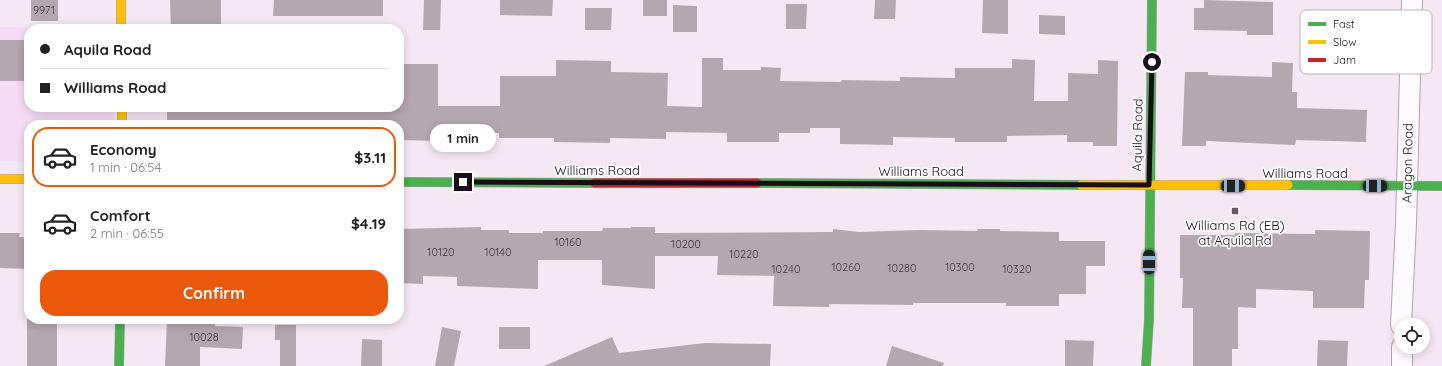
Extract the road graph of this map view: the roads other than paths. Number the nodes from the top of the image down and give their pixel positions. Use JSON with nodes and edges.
{"nodes":[{"id":1,"x":121,"y":0,"type":"edge"},
{"id":2,"x":1152,"y":0,"type":"edge"},
{"id":3,"x":1412,"y":0,"type":"edge"},
{"id":4,"x":1412,"y":10,"type":"edge"},
{"id":5,"x":121,"y":24,"type":"edge"},
{"id":6,"x":1410,"y":74,"type":"edge"},
{"id":7,"x":0,"y":179,"type":"edge"},
{"id":8,"x":24,"y":179,"type":"edge"},
{"id":9,"x":404,"y":182,"type":"edge"},
{"id":10,"x":1149,"y":185,"type":"junction"},
{"id":11,"x":1407,"y":186,"type":"junction"},
{"id":12,"x":1442,"y":186,"type":"edge"},
{"id":13,"x":1401,"y":318,"type":"edge"},
{"id":14,"x":120,"y":324,"type":"edge"},
{"id":15,"x":1402,"y":354,"type":"edge"},
{"id":16,"x":119,"y":366,"type":"edge"},
{"id":17,"x":1146,"y":366,"type":"edge"},
{"id":18,"x":1402,"y":366,"type":"edge"}],
"edges":[{"from":1,"to":5,"type":"street"},
{"from":2,"to":10,"type":"street","name":"Aquila Road"},
{"from":3,"to":4,"type":"street","name":"Aragon Road"},
{"from":6,"to":11,"type":"street","name":"Aragon Road"},
{"from":7,"to":8,"type":"street"},
{"from":9,"to":10,"type":"street","name":"Williams Road"},
{"from":10,"to":11,"type":"street","name":"Williams Road"},
{"from":10,"to":17,"type":"street","name":"Aquila Road"},
{"from":11,"to":12,"type":"street","name":"Williams Road"},
{"from":11,"to":13,"type":"street","name":"Aragon Road"},
{"from":14,"to":16,"type":"street"},
{"from":15,"to":18,"type":"street"}]}
